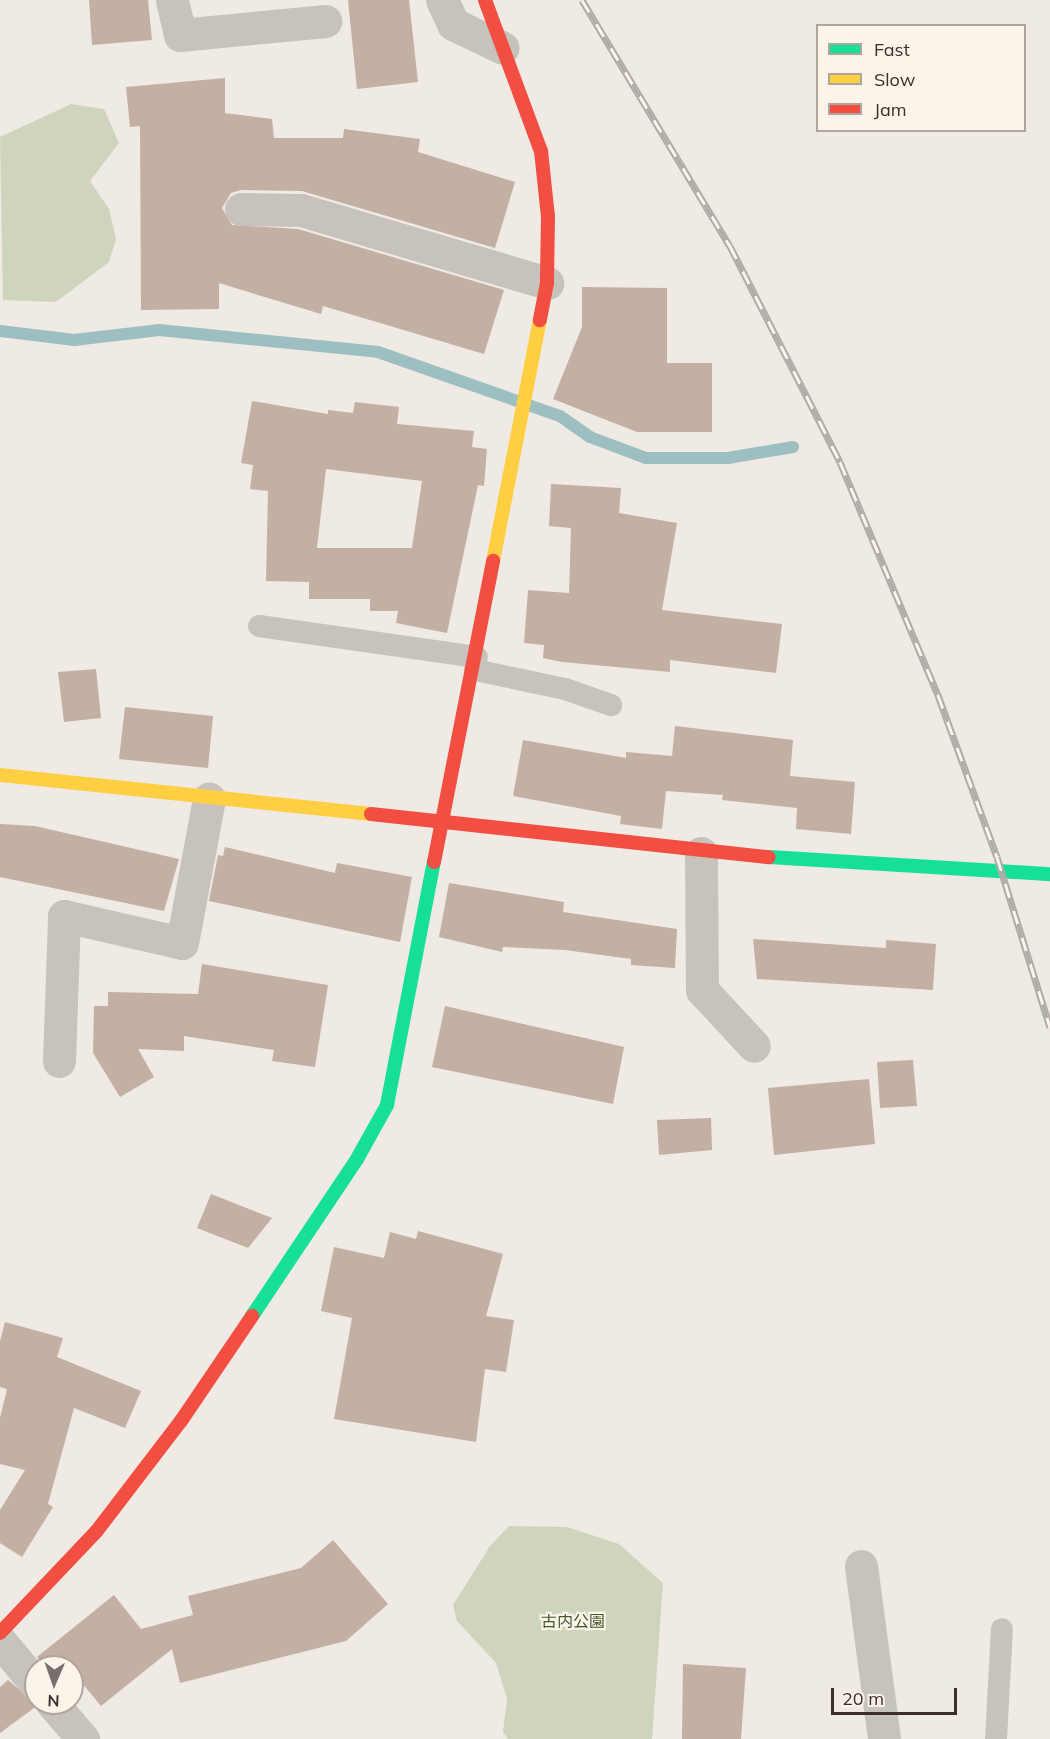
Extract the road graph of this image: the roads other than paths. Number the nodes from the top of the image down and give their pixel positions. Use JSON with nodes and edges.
{"nodes":[{"id":1,"x":172,"y":0,"type":"edge"},
{"id":2,"x":442,"y":0,"type":"edge"},
{"id":3,"x":485,"y":0,"type":"edge"},
{"id":4,"x":325,"y":21,"type":"dead end"},
{"id":5,"x":503,"y":48,"type":"junction"},
{"id":6,"x":242,"y":209,"type":"dead end"},
{"id":7,"x":547,"y":283,"type":"junction"},
{"id":8,"x":259,"y":626,"type":"dead end"},
{"id":9,"x":476,"y":663,"type":"junction"},
{"id":10,"x":611,"y":705,"type":"dead end"},
{"id":11,"x":0,"y":775,"type":"edge"},
{"id":12,"x":209,"y":799,"type":"junction"},
{"id":13,"x":445,"y":820,"type":"junction"},
{"id":14,"x":701,"y":853,"type":"junction"},
{"id":15,"x":1050,"y":874,"type":"edge"},
{"id":16,"x":754,"y":1046,"type":"dead end"},
{"id":17,"x":59,"y":1061,"type":"dead end"},
{"id":18,"x":861,"y":1566,"type":"dead end"},
{"id":19,"x":1002,"y":1629,"type":"dead end"},
{"id":20,"x":0,"y":1633,"type":"edge"},
{"id":21,"x":0,"y":1641,"type":"edge"},
{"id":22,"x":24,"y":1670,"type":"edge"},
{"id":23,"x":62,"y":1715,"type":"edge"},
{"id":24,"x":83,"y":1739,"type":"edge"},
{"id":25,"x":884,"y":1739,"type":"edge"},
{"id":26,"x":996,"y":1739,"type":"edge"}],
"edges":[{"from":1,"to":4,"type":"street"},
{"from":2,"to":5,"type":"street"},
{"from":3,"to":5,"type":"street"},
{"from":5,"to":7,"type":"street"},
{"from":6,"to":7,"type":"street"},
{"from":7,"to":9,"type":"street"},
{"from":8,"to":9,"type":"lane"},
{"from":9,"to":10,"type":"lane"},
{"from":9,"to":13,"type":"street"},
{"from":11,"to":12,"type":"street"},
{"from":12,"to":13,"type":"street"},
{"from":12,"to":17,"type":"street"},
{"from":13,"to":14,"type":"street"},
{"from":13,"to":20,"type":"street"},
{"from":14,"to":15,"type":"street"},
{"from":14,"to":16,"type":"street"},
{"from":18,"to":25,"type":"street"},
{"from":19,"to":26,"type":"lane"},
{"from":21,"to":22,"type":"street"},
{"from":23,"to":24,"type":"street"}]}
